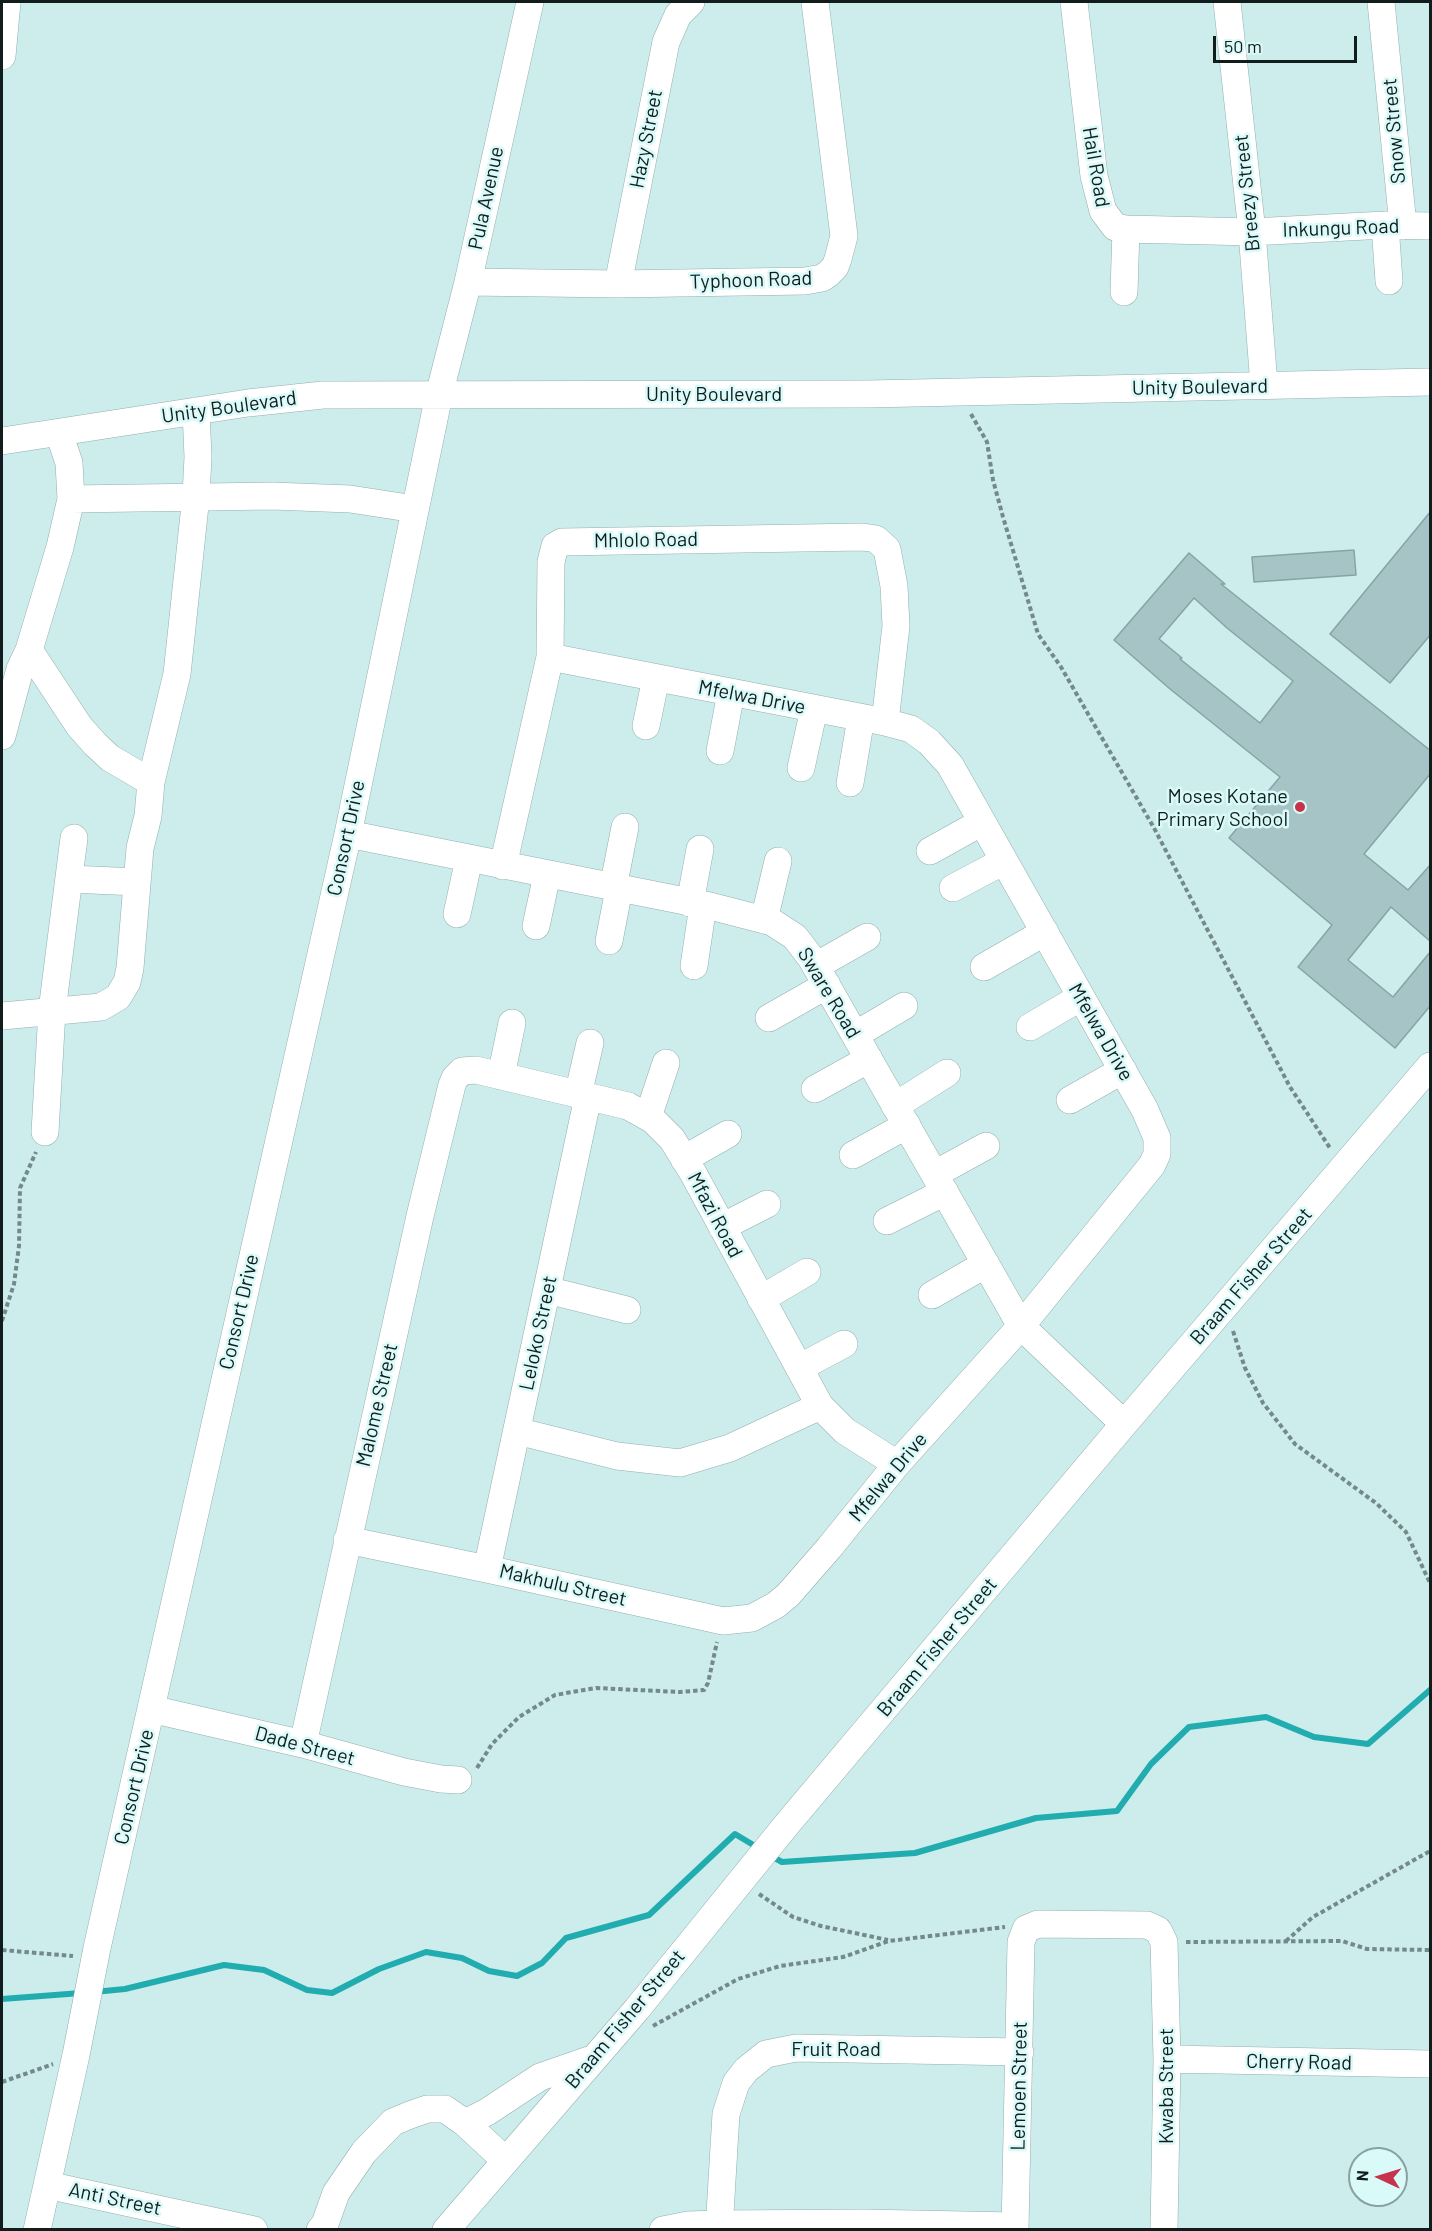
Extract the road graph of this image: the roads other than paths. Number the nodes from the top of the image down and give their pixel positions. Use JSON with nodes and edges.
{"nodes":[{"id":1,"x":7,"y":2,"type":"edge"},
{"id":2,"x":530,"y":2,"type":"edge"},
{"id":3,"x":691,"y":2,"type":"edge"},
{"id":4,"x":815,"y":2,"type":"edge"},
{"id":5,"x":1074,"y":2,"type":"edge"},
{"id":6,"x":1227,"y":2,"type":"edge"},
{"id":7,"x":1381,"y":2,"type":"edge"},
{"id":8,"x":2,"y":56,"type":"edge"},
{"id":9,"x":1394,"y":225,"type":"junction"},
{"id":10,"x":1431,"y":226,"type":"edge"},
{"id":11,"x":1126,"y":230,"type":"junction"},
{"id":12,"x":1252,"y":232,"type":"junction"},
{"id":13,"x":468,"y":282,"type":"junction"},
{"id":14,"x":1389,"y":282,"type":"dead end"},
{"id":15,"x":618,"y":284,"type":"junction"},
{"id":16,"x":1124,"y":292,"type":"dead end"},
{"id":17,"x":1431,"y":382,"type":"edge"},
{"id":18,"x":1264,"y":385,"type":"junction"},
{"id":19,"x":439,"y":395,"type":"junction"},
{"id":20,"x":196,"y":411,"type":"junction"},
{"id":21,"x":59,"y":433,"type":"junction"},
{"id":22,"x":2,"y":441,"type":"edge"},
{"id":23,"x":195,"y":496,"type":"junction"},
{"id":24,"x":71,"y":499,"type":"junction"},
{"id":25,"x":415,"y":508,"type":"junction"},
{"id":26,"x":29,"y":651,"type":"junction"},
{"id":27,"x":550,"y":657,"type":"junction"},
{"id":28,"x":656,"y":678,"type":"junction"},
{"id":29,"x":731,"y":693,"type":"junction"},
{"id":30,"x":814,"y":709,"type":"junction"},
{"id":31,"x":873,"y":720,"type":"junction"},
{"id":32,"x":646,"y":726,"type":"dead end"},
{"id":33,"x":2,"y":736,"type":"edge"},
{"id":34,"x":720,"y":751,"type":"dead end"},
{"id":35,"x":801,"y":768,"type":"dead end"},
{"id":36,"x":151,"y":782,"type":"junction"},
{"id":37,"x":850,"y":783,"type":"dead end"},
{"id":38,"x":982,"y":822,"type":"junction"},
{"id":39,"x":625,"y":827,"type":"dead end"},
{"id":40,"x":348,"y":834,"type":"junction"},
{"id":41,"x":74,"y":838,"type":"dead end"},
{"id":42,"x":700,"y":849,"type":"dead end"},
{"id":43,"x":930,"y":851,"type":"dead end"},
{"id":44,"x":469,"y":859,"type":"junction"},
{"id":45,"x":778,"y":861,"type":"dead end"},
{"id":46,"x":1004,"y":861,"type":"junction"},
{"id":47,"x":503,"y":866,"type":"junction"},
{"id":48,"x":547,"y":875,"type":"junction"},
{"id":49,"x":70,"y":879,"type":"junction"},
{"id":50,"x":137,"y":882,"type":"junction"},
{"id":51,"x":616,"y":888,"type":"junction"},
{"id":52,"x":953,"y":888,"type":"dead end"},
{"id":53,"x":697,"y":904,"type":"junction"},
{"id":54,"x":457,"y":914,"type":"dead end"},
{"id":55,"x":764,"y":920,"type":"junction"},
{"id":56,"x":536,"y":926,"type":"dead end"},
{"id":57,"x":1045,"y":932,"type":"junction"},
{"id":58,"x":867,"y":937,"type":"dead end"},
{"id":59,"x":609,"y":941,"type":"dead end"},
{"id":60,"x":694,"y":966,"type":"dead end"},
{"id":61,"x":984,"y":967,"type":"dead end"},
{"id":62,"x":821,"y":976,"type":"junction"},
{"id":63,"x":1081,"y":997,"type":"junction"},
{"id":64,"x":904,"y":1006,"type":"dead end"},
{"id":65,"x":52,"y":1011,"type":"junction"},
{"id":66,"x":2,"y":1016,"type":"edge"},
{"id":67,"x":769,"y":1018,"type":"dead end"},
{"id":68,"x":512,"y":1023,"type":"dead end"},
{"id":69,"x":1030,"y":1027,"type":"dead end"},
{"id":70,"x":855,"y":1035,"type":"junction"},
{"id":71,"x":590,"y":1043,"type":"dead end"},
{"id":72,"x":869,"y":1059,"type":"junction"},
{"id":73,"x":666,"y":1063,"type":"dead end"},
{"id":74,"x":1431,"y":1066,"type":"edge"},
{"id":75,"x":1123,"y":1070,"type":"junction"},
{"id":76,"x":462,"y":1071,"type":"joint"},
{"id":77,"x":947,"y":1073,"type":"dead end"},
{"id":78,"x":501,"y":1076,"type":"junction"},
{"id":79,"x":815,"y":1089,"type":"dead end"},
{"id":80,"x":583,"y":1096,"type":"junction"},
{"id":81,"x":1070,"y":1100,"type":"dead end"},
{"id":82,"x":901,"y":1116,"type":"junction"},
{"id":83,"x":648,"y":1117,"type":"junction"},
{"id":84,"x":45,"y":1132,"type":"road end"},
{"id":85,"x":728,"y":1134,"type":"dead end"},
{"id":86,"x":986,"y":1146,"type":"dead end"},
{"id":87,"x":853,"y":1155,"type":"dead end"},
{"id":88,"x":684,"y":1159,"type":"junction"},
{"id":89,"x":940,"y":1183,"type":"junction"},
{"id":90,"x":767,"y":1204,"type":"dead end"},
{"id":91,"x":887,"y":1221,"type":"dead end"},
{"id":92,"x":722,"y":1227,"type":"junction"},
{"id":93,"x":986,"y":1264,"type":"junction"},
{"id":94,"x":807,"y":1272,"type":"dead end"},
{"id":95,"x":547,"y":1290,"type":"junction"},
{"id":96,"x":932,"y":1295,"type":"dead end"},
{"id":97,"x":761,"y":1299,"type":"junction"},
{"id":98,"x":627,"y":1310,"type":"dead end"},
{"id":99,"x":1021,"y":1326,"type":"junction"},
{"id":100,"x":844,"y":1344,"type":"dead end"},
{"id":101,"x":799,"y":1368,"type":"junction"},
{"id":102,"x":820,"y":1406,"type":"junction"},
{"id":103,"x":1124,"y":1424,"type":"junction"},
{"id":104,"x":516,"y":1431,"type":"junction"},
{"id":105,"x":897,"y":1464,"type":"junction"},
{"id":106,"x":347,"y":1540,"type":"junction"},
{"id":107,"x":487,"y":1569,"type":"junction"},
{"id":108,"x":776,"y":1605,"type":"joint"},
{"id":109,"x":152,"y":1709,"type":"junction"},
{"id":110,"x":303,"y":1744,"type":"junction"},
{"id":111,"x":458,"y":1780,"type":"road end"},
{"id":112,"x":1164,"y":1942,"type":"joint"},
{"id":113,"x":1020,"y":2052,"type":"junction"},
{"id":114,"x":593,"y":2058,"type":"junction"},
{"id":115,"x":1167,"y":2060,"type":"junction"},
{"id":116,"x":1431,"y":2064,"type":"edge"},
{"id":117,"x":465,"y":2123,"type":"junction"},
{"id":118,"x":505,"y":2160,"type":"junction"},
{"id":119,"x":47,"y":2185,"type":"junction"},
{"id":120,"x":197,"y":2223,"type":"edge"},
{"id":121,"x":864,"y":2226,"type":"edge"},
{"id":122,"x":719,"y":2227,"type":"edge"},
{"id":123,"x":1015,"y":2228,"type":"edge"},
{"id":124,"x":37,"y":2229,"type":"edge"},
{"id":125,"x":254,"y":2229,"type":"edge"},
{"id":126,"x":320,"y":2229,"type":"edge"},
{"id":127,"x":446,"y":2229,"type":"edge"},
{"id":128,"x":663,"y":2229,"type":"edge"},
{"id":129,"x":1164,"y":2229,"type":"edge"}],
"edges":[{"from":1,"to":8,"type":"street"},
{"from":2,"to":13,"type":"street","name":"Pula Avenue"},
{"from":3,"to":15,"type":"street","name":"Hazy Street"},
{"from":4,"to":15,"type":"street","name":"Typhoon Road"},
{"from":5,"to":11,"type":"street","name":"Hail Road"},
{"from":6,"to":12,"type":"street","name":"Breezy Street"},
{"from":7,"to":9,"type":"street","name":"Snow Street"},
{"from":9,"to":10,"type":"street","name":"Inkungu Road"},
{"from":9,"to":12,"type":"street","name":"Inkungu Road"},
{"from":9,"to":14,"type":"street","name":"Snow Street"},
{"from":11,"to":12,"type":"street","name":"Hail Road"},
{"from":11,"to":16,"type":"street"},
{"from":12,"to":18,"type":"street","name":"Breezy Street"},
{"from":13,"to":15,"type":"street","name":"Typhoon Road"},
{"from":13,"to":19,"type":"street","name":"Pula Avenue"},
{"from":17,"to":18,"type":"street","name":"Unity Boulevard"},
{"from":18,"to":19,"type":"street","name":"Unity Boulevard"},
{"from":19,"to":20,"type":"street","name":"Unity Boulevard"},
{"from":19,"to":25,"type":"street","name":"Consort Drive"},
{"from":20,"to":21,"type":"street","name":"Unity Boulevard"},
{"from":20,"to":23,"type":"street"},
{"from":21,"to":22,"type":"street","name":"Unity Boulevard"},
{"from":21,"to":24,"type":"street"},
{"from":23,"to":24,"type":"street"},
{"from":23,"to":25,"type":"street"},
{"from":23,"to":36,"type":"street"},
{"from":24,"to":26,"type":"street"},
{"from":25,"to":40,"type":"street","name":"Consort Drive"},
{"from":26,"to":33,"type":"street"},
{"from":26,"to":36,"type":"street"},
{"from":27,"to":28,"type":"street","name":"Mfelwa Drive"},
{"from":27,"to":31,"type":"street","name":"Mhlolo Road"},
{"from":27,"to":47,"type":"street","name":"Mhlolo Road"},
{"from":28,"to":29,"type":"street","name":"Mfelwa Drive"},
{"from":28,"to":32,"type":"street"},
{"from":29,"to":30,"type":"street","name":"Mfelwa Drive"},
{"from":29,"to":34,"type":"street"},
{"from":30,"to":31,"type":"street","name":"Mfelwa Drive"},
{"from":30,"to":35,"type":"street"},
{"from":31,"to":37,"type":"street"},
{"from":31,"to":38,"type":"street","name":"Mfelwa Drive"},
{"from":36,"to":50,"type":"street"},
{"from":38,"to":43,"type":"street"},
{"from":38,"to":46,"type":"street","name":"Mfelwa Drive"},
{"from":39,"to":51,"type":"street"},
{"from":40,"to":44,"type":"street","name":"Sware Road"},
{"from":40,"to":109,"type":"street","name":"Consort Drive"},
{"from":41,"to":49,"type":"street"},
{"from":42,"to":53,"type":"street"},
{"from":44,"to":47,"type":"street","name":"Sware Road"},
{"from":44,"to":54,"type":"street"},
{"from":45,"to":55,"type":"street"},
{"from":46,"to":52,"type":"street"},
{"from":46,"to":57,"type":"street","name":"Mfelwa Drive"},
{"from":47,"to":48,"type":"street","name":"Sware Road"},
{"from":48,"to":51,"type":"street","name":"Sware Road"},
{"from":48,"to":56,"type":"street"},
{"from":49,"to":50,"type":"street"},
{"from":49,"to":65,"type":"street"},
{"from":50,"to":65,"type":"street"},
{"from":51,"to":53,"type":"street","name":"Sware Road"},
{"from":51,"to":59,"type":"street"},
{"from":53,"to":55,"type":"street","name":"Sware Road"},
{"from":53,"to":60,"type":"street"},
{"from":55,"to":62,"type":"street","name":"Sware Road"},
{"from":57,"to":61,"type":"street"},
{"from":57,"to":63,"type":"street","name":"Mfelwa Drive"},
{"from":58,"to":62,"type":"street"},
{"from":62,"to":67,"type":"street"},
{"from":62,"to":70,"type":"street","name":"Sware Road"},
{"from":63,"to":69,"type":"street"},
{"from":63,"to":75,"type":"street","name":"Mfelwa Drive"},
{"from":64,"to":70,"type":"street"},
{"from":65,"to":66,"type":"street"},
{"from":65,"to":84,"type":"street"},
{"from":68,"to":78,"type":"street"},
{"from":70,"to":72,"type":"street","name":"Sware Road"},
{"from":71,"to":80,"type":"street","name":"Leloko Street"},
{"from":72,"to":79,"type":"street"},
{"from":72,"to":82,"type":"street","name":"Sware Road"},
{"from":73,"to":83,"type":"street"},
{"from":74,"to":103,"type":"street","name":"Braam Fisher Street"},
{"from":75,"to":81,"type":"street"},
{"from":75,"to":99,"type":"street","name":"Mfelwa Drive"},
{"from":76,"to":78,"type":"street","name":"Mfazi Road"},
{"from":76,"to":106,"type":"street","name":"Malome Street"},
{"from":77,"to":82,"type":"street"},
{"from":78,"to":80,"type":"street","name":"Mfazi Road"},
{"from":80,"to":83,"type":"street","name":"Mfazi Road"},
{"from":80,"to":95,"type":"street","name":"Leloko Street"},
{"from":82,"to":87,"type":"street"},
{"from":82,"to":89,"type":"street","name":"Sware Road"},
{"from":83,"to":88,"type":"street","name":"Mfazi Road"},
{"from":85,"to":88,"type":"street"},
{"from":86,"to":89,"type":"street"},
{"from":88,"to":92,"type":"street","name":"Mfazi Road"},
{"from":89,"to":91,"type":"street"},
{"from":89,"to":93,"type":"street","name":"Sware Road"},
{"from":90,"to":92,"type":"street"},
{"from":92,"to":97,"type":"street","name":"Mfazi Road"},
{"from":93,"to":96,"type":"street"},
{"from":93,"to":99,"type":"street","name":"Sware Road"},
{"from":94,"to":97,"type":"street"},
{"from":95,"to":98,"type":"street"},
{"from":95,"to":104,"type":"street","name":"Leloko Street"},
{"from":97,"to":101,"type":"street","name":"Mfazi Road"},
{"from":99,"to":103,"type":"street","name":"Sware Road"},
{"from":99,"to":105,"type":"street","name":"Mfelwa Drive"},
{"from":100,"to":101,"type":"street"},
{"from":101,"to":102,"type":"street","name":"Mfazi Road"},
{"from":102,"to":104,"type":"street"},
{"from":102,"to":105,"type":"street","name":"Mfazi Road"},
{"from":103,"to":114,"type":"street","name":"Braam Fisher Street"},
{"from":104,"to":107,"type":"street","name":"Leloko Street"},
{"from":105,"to":108,"type":"street","name":"Mfelwa Drive"},
{"from":106,"to":107,"type":"street","name":"Makhulu Street"},
{"from":106,"to":110,"type":"street","name":"Malome Street"},
{"from":107,"to":108,"type":"street","name":"Makhulu Street"},
{"from":109,"to":110,"type":"street","name":"Dade Street"},
{"from":109,"to":119,"type":"street","name":"Consort Drive"},
{"from":110,"to":111,"type":"street","name":"Dade Street"},
{"from":112,"to":113,"type":"street","name":"Lemoen Street"},
{"from":112,"to":115,"type":"street","name":"Kwaba Street"},
{"from":113,"to":122,"type":"street","name":"Fruit Road"},
{"from":113,"to":123,"type":"street","name":"Lemoen Street"},
{"from":114,"to":117,"type":"street"},
{"from":114,"to":118,"type":"street","name":"Braam Fisher Street"},
{"from":115,"to":116,"type":"street","name":"Cherry Road"},
{"from":115,"to":129,"type":"street","name":"Kwaba Street"},
{"from":117,"to":118,"type":"street"},
{"from":117,"to":126,"type":"street"},
{"from":118,"to":127,"type":"street","name":"Braam Fisher Street"},
{"from":119,"to":120,"type":"street","name":"Anti Street"},
{"from":119,"to":124,"type":"street","name":"Consort Drive"},
{"from":120,"to":125,"type":"street","name":"Anti Street"},
{"from":121,"to":122,"type":"street"},
{"from":121,"to":123,"type":"street"},
{"from":122,"to":128,"type":"street"}]}
